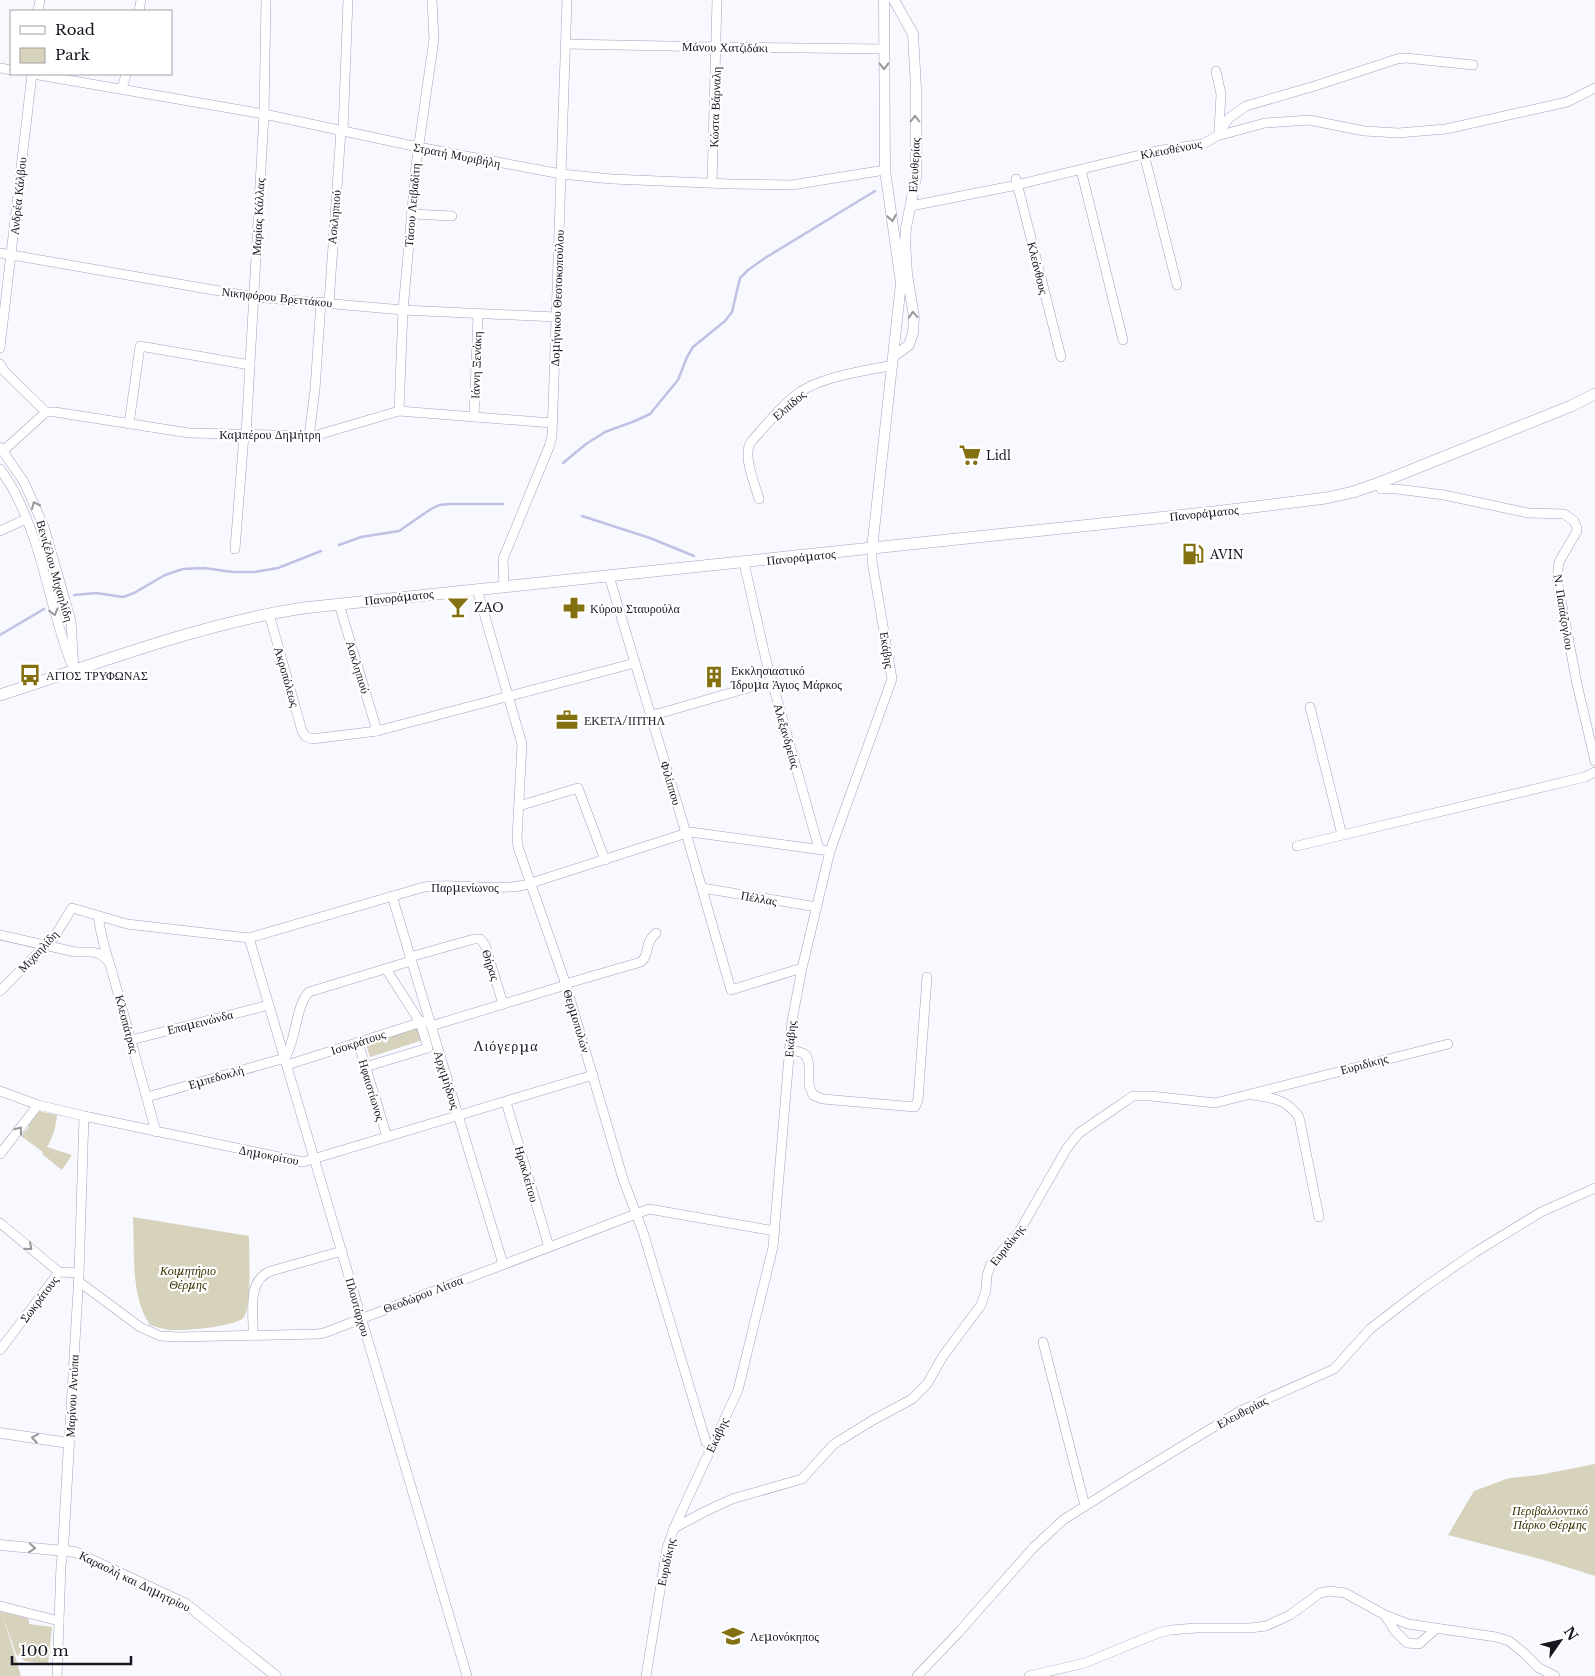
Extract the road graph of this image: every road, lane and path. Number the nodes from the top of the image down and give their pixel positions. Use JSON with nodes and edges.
{"nodes":[{"id":1,"x":266,"y":0,"type":"edge"},
{"id":2,"x":348,"y":0,"type":"edge"},
{"id":3,"x":432,"y":0,"type":"edge"},
{"id":4,"x":567,"y":0,"type":"edge"},
{"id":5,"x":717,"y":0,"type":"edge"},
{"id":6,"x":884,"y":0,"type":"edge"},
{"id":7,"x":894,"y":0,"type":"edge"},
{"id":8,"x":566,"y":44,"type":"junction"},
{"id":9,"x":717,"y":48,"type":"junction"},
{"id":10,"x":884,"y":49,"type":"junction"},
{"id":11,"x":1473,"y":65,"type":"dead end"},
{"id":12,"x":1216,"y":70,"type":"dead end"},
{"id":13,"x":32,"y":75,"type":"edge"},
{"id":14,"x":38,"y":75,"type":"edge"},
{"id":15,"x":126,"y":75,"type":"edge"},
{"id":16,"x":1595,"y":88,"type":"edge"},
{"id":17,"x":122,"y":89,"type":"junction"},
{"id":18,"x":264,"y":114,"type":"junction"},
{"id":19,"x":342,"y":131,"type":"junction"},
{"id":20,"x":1218,"y":135,"type":"junction"},
{"id":21,"x":418,"y":147,"type":"junction"},
{"id":22,"x":1144,"y":154,"type":"junction"},
{"id":23,"x":885,"y":170,"type":"junction"},
{"id":24,"x":1081,"y":170,"type":"junction"},
{"id":25,"x":561,"y":174,"type":"junction"},
{"id":26,"x":1016,"y":182,"type":"junction"},
{"id":27,"x":712,"y":183,"type":"junction"},
{"id":28,"x":911,"y":206,"type":"junction"},
{"id":29,"x":412,"y":214,"type":"junction"},
{"id":30,"x":452,"y":216,"type":"dead end"},
{"id":31,"x":0,"y":253,"type":"edge"},
{"id":32,"x":11,"y":255,"type":"junction"},
{"id":33,"x":1177,"y":285,"type":"dead end"},
{"id":34,"x":254,"y":297,"type":"junction"},
{"id":35,"x":325,"y":303,"type":"junction"},
{"id":36,"x":403,"y":310,"type":"junction"},
{"id":37,"x":478,"y":314,"type":"junction"},
{"id":38,"x":556,"y":317,"type":"junction"},
{"id":39,"x":1123,"y":340,"type":"dead end"},
{"id":40,"x":0,"y":348,"type":"edge"},
{"id":41,"x":1061,"y":357,"type":"dead end"},
{"id":42,"x":894,"y":361,"type":"junction"},
{"id":43,"x":0,"y":364,"type":"edge"},
{"id":44,"x":250,"y":366,"type":"junction"},
{"id":45,"x":1595,"y":394,"type":"edge"},
{"id":46,"x":399,"y":411,"type":"junction"},
{"id":47,"x":46,"y":412,"type":"junction"},
{"id":48,"x":474,"y":417,"type":"junction"},
{"id":49,"x":552,"y":423,"type":"junction"},
{"id":50,"x":129,"y":424,"type":"junction"},
{"id":51,"x":245,"y":434,"type":"junction"},
{"id":52,"x":309,"y":436,"type":"junction"},
{"id":53,"x":2,"y":449,"type":"edge"},
{"id":54,"x":0,"y":469,"type":"edge"},
{"id":55,"x":1379,"y":483,"type":"junction"},
{"id":56,"x":759,"y":499,"type":"dead end"},
{"id":57,"x":26,"y":519,"type":"junction"},
{"id":58,"x":0,"y":531,"type":"edge"},
{"id":59,"x":234,"y":549,"type":"dead end"},
{"id":60,"x":872,"y":549,"type":"junction"},
{"id":61,"x":744,"y":563,"type":"junction"},
{"id":62,"x":609,"y":576,"type":"junction"},
{"id":63,"x":504,"y":587,"type":"junction"},
{"id":64,"x":477,"y":589,"type":"junction"},
{"id":65,"x":339,"y":604,"type":"junction"},
{"id":66,"x":269,"y":614,"type":"junction"},
{"id":67,"x":635,"y":663,"type":"junction"},
{"id":68,"x":74,"y":670,"type":"junction"},
{"id":69,"x":772,"y":681,"type":"junction"},
{"id":70,"x":0,"y":695,"type":"edge"},
{"id":71,"x":509,"y":696,"type":"junction"},
{"id":72,"x":1310,"y":707,"type":"dead end"},
{"id":73,"x":650,"y":715,"type":"junction"},
{"id":74,"x":377,"y":731,"type":"junction"},
{"id":75,"x":1595,"y":761,"type":"edge"},
{"id":76,"x":1595,"y":772,"type":"edge"},
{"id":77,"x":519,"y":806,"type":"junction"},
{"id":78,"x":686,"y":833,"type":"junction"},
{"id":79,"x":1342,"y":835,"type":"junction"},
{"id":80,"x":1297,"y":846,"type":"dead end"},
{"id":81,"x":819,"y":849,"type":"junction"},
{"id":82,"x":830,"y":851,"type":"junction"},
{"id":83,"x":605,"y":860,"type":"junction"},
{"id":84,"x":530,"y":884,"type":"junction"},
{"id":85,"x":702,"y":888,"type":"junction"},
{"id":86,"x":392,"y":896,"type":"junction"},
{"id":87,"x":816,"y":907,"type":"junction"},
{"id":88,"x":72,"y":908,"type":"joint"},
{"id":89,"x":98,"y":916,"type":"junction"},
{"id":90,"x":656,"y":933,"type":"dead end"},
{"id":91,"x":0,"y":934,"type":"edge"},
{"id":92,"x":250,"y":938,"type":"junction"},
{"id":93,"x":46,"y":946,"type":"junction"},
{"id":94,"x":411,"y":959,"type":"junction"},
{"id":95,"x":107,"y":960,"type":"junction"},
{"id":96,"x":802,"y":968,"type":"junction"},
{"id":97,"x":386,"y":969,"type":"junction"},
{"id":98,"x":927,"y":977,"type":"dead end"},
{"id":99,"x":566,"y":984,"type":"junction"},
{"id":100,"x":0,"y":991,"type":"edge"},
{"id":101,"x":504,"y":1004,"type":"junction"},
{"id":102,"x":269,"y":1005,"type":"junction"},
{"id":103,"x":426,"y":1022,"type":"junction"},
{"id":104,"x":131,"y":1040,"type":"junction"},
{"id":105,"x":358,"y":1042,"type":"junction"},
{"id":106,"x":1448,"y":1044,"type":"dead end"},
{"id":107,"x":789,"y":1049,"type":"junction"},
{"id":108,"x":286,"y":1061,"type":"junction"},
{"id":109,"x":365,"y":1067,"type":"junction"},
{"id":110,"x":593,"y":1075,"type":"junction"},
{"id":111,"x":0,"y":1092,"type":"edge"},
{"id":112,"x":1250,"y":1095,"type":"junction"},
{"id":113,"x":146,"y":1097,"type":"junction"},
{"id":114,"x":506,"y":1102,"type":"junction"},
{"id":115,"x":38,"y":1105,"type":"junction"},
{"id":116,"x":84,"y":1116,"type":"junction"},
{"id":117,"x":458,"y":1116,"type":"junction"},
{"id":118,"x":156,"y":1132,"type":"junction"},
{"id":119,"x":387,"y":1137,"type":"junction"},
{"id":120,"x":0,"y":1154,"type":"edge"},
{"id":121,"x":315,"y":1159,"type":"junction"},
{"id":122,"x":1595,"y":1188,"type":"edge"},
{"id":123,"x":635,"y":1213,"type":"junction"},
{"id":124,"x":1319,"y":1217,"type":"dead end"},
{"id":125,"x":0,"y":1223,"type":"edge"},
{"id":126,"x":775,"y":1231,"type":"junction"},
{"id":127,"x":549,"y":1247,"type":"junction"},
{"id":128,"x":342,"y":1251,"type":"junction"},
{"id":129,"x":503,"y":1264,"type":"junction"},
{"id":130,"x":59,"y":1272,"type":"junction"},
{"id":131,"x":78,"y":1277,"type":"junction"},
{"id":132,"x":362,"y":1318,"type":"junction"},
{"id":133,"x":253,"y":1335,"type":"junction"},
{"id":134,"x":1043,"y":1342,"type":"dead end"},
{"id":135,"x":0,"y":1350,"type":"edge"},
{"id":136,"x":0,"y":1433,"type":"edge"},
{"id":137,"x":69,"y":1443,"type":"junction"},
{"id":138,"x":711,"y":1447,"type":"junction"},
{"id":139,"x":1085,"y":1506,"type":"junction"},
{"id":140,"x":674,"y":1528,"type":"junction"},
{"id":141,"x":0,"y":1545,"type":"edge"},
{"id":142,"x":63,"y":1550,"type":"junction"},
{"id":143,"x":0,"y":1606,"type":"edge"},
{"id":144,"x":1385,"y":1615,"type":"junction"},
{"id":145,"x":59,"y":1621,"type":"junction"},
{"id":146,"x":1436,"y":1629,"type":"junction"},
{"id":147,"x":56,"y":1676,"type":"edge"},
{"id":148,"x":275,"y":1676,"type":"edge"},
{"id":149,"x":467,"y":1676,"type":"edge"},
{"id":150,"x":646,"y":1676,"type":"edge"},
{"id":151,"x":917,"y":1676,"type":"edge"},
{"id":152,"x":1029,"y":1676,"type":"edge"},
{"id":153,"x":1555,"y":1676,"type":"edge"}],
"edges":[{"from":1,"to":18,"type":"street","name":"Μαρίας Κάλλας"},
{"from":2,"to":19,"type":"street","name":"Ασκληπιού"},
{"from":3,"to":21,"type":"street","name":"Τάσου Λειβαδίτη"},
{"from":4,"to":8,"type":"street","name":"Δομήνικου Θεοτοκοπούλου"},
{"from":5,"to":9,"type":"street","name":"Κώστα Βάρναλη"},
{"from":6,"to":10,"type":"street","name":"Ελευθερίας"},
{"from":28,"to":7,"type":"street","name":"Ελευθερίας","one_way":true},
{"from":8,"to":9,"type":"street","name":"Μάνου Χατζιδάκι"},
{"from":8,"to":25,"type":"street","name":"Δομήνικου Θεοτοκοπούλου"},
{"from":9,"to":10,"type":"street","name":"Μάνου Χατζιδάκι"},
{"from":9,"to":27,"type":"street","name":"Κώστα Βάρναλη"},
{"from":10,"to":23,"type":"street","name":"Ελευθερίας","one_way":true},
{"from":11,"to":20,"type":"street","name":"Κλεισθένους"},
{"from":12,"to":20,"type":"street"},
{"from":13,"to":32,"type":"street","name":"Ανδρέα Κάλβου"},
{"from":14,"to":17,"type":"street","name":"Στρατή Μυριβήλη"},
{"from":15,"to":17,"type":"street"},
{"from":16,"to":20,"type":"street"},
{"from":17,"to":18,"type":"street","name":"Στρατή Μυριβήλη"},
{"from":18,"to":19,"type":"street","name":"Στρατή Μυριβήλη"},
{"from":18,"to":34,"type":"street","name":"Μαρίας Κάλλας"},
{"from":19,"to":21,"type":"street","name":"Στρατή Μυριβήλη"},
{"from":19,"to":35,"type":"street","name":"Ασκληπιού"},
{"from":20,"to":22,"type":"street","name":"Κλεισθένους"},
{"from":21,"to":25,"type":"street","name":"Στρατή Μυριβήλη"},
{"from":21,"to":29,"type":"street","name":"Τάσου Λειβαδίτη"},
{"from":22,"to":24,"type":"street","name":"Κλεισθένους"},
{"from":22,"to":33,"type":"street"},
{"from":23,"to":27,"type":"street","name":"Στρατή Μυριβήλη"},
{"from":23,"to":42,"type":"street","name":"Ελευθερίας","one_way":true},
{"from":24,"to":26,"type":"street","name":"Κλεισθένους"},
{"from":24,"to":39,"type":"street"},
{"from":25,"to":27,"type":"street","name":"Στρατή Μυριβήλη"},
{"from":25,"to":38,"type":"street","name":"Δομήνικου Θεοτοκοπούλου"},
{"from":26,"to":28,"type":"street","name":"Κλεισθένους"},
{"from":26,"to":41,"type":"street","name":"Κλεάνθους"},
{"from":42,"to":28,"type":"street","name":"Ελευθερίας","one_way":true},
{"from":29,"to":30,"type":"street"},
{"from":29,"to":36,"type":"street","name":"Τάσου Λειβαδίτη"},
{"from":31,"to":32,"type":"street","name":"Νικηφόρου Βρεττάκου"},
{"from":32,"to":34,"type":"street","name":"Νικηφόρου Βρεττάκου"},
{"from":32,"to":40,"type":"street","name":"Ανδρέα Κάλβου"},
{"from":34,"to":35,"type":"street","name":"Νικηφόρου Βρεττάκου"},
{"from":34,"to":44,"type":"street","name":"Μαρίας Κάλλας"},
{"from":35,"to":36,"type":"street","name":"Νικηφόρου Βρεττάκου"},
{"from":35,"to":52,"type":"street","name":"Ασκληπιού"},
{"from":36,"to":37,"type":"street","name":"Νικηφόρου Βρεττάκου"},
{"from":36,"to":46,"type":"street","name":"Τάσου Λειβαδίτη"},
{"from":37,"to":38,"type":"street","name":"Νικηφόρου Βρεττάκου"},
{"from":37,"to":48,"type":"street","name":"Ιάννη Ξενάκη"},
{"from":38,"to":49,"type":"street","name":"Δομήνικου Θεοτοκοπούλου"},
{"from":42,"to":56,"type":"street","name":"Ελπίδος"},
{"from":42,"to":60,"type":"street","name":"Ελευθερίας"},
{"from":43,"to":47,"type":"street"},
{"from":44,"to":50,"type":"street"},
{"from":44,"to":51,"type":"street","name":"Μαρίας Κάλλας"},
{"from":45,"to":55,"type":"main road","name":"Πανοράματος"},
{"from":46,"to":48,"type":"street","name":"Καμπέρου Δημήτρη"},
{"from":46,"to":52,"type":"street","name":"Καμπέρου Δημήτρη"},
{"from":47,"to":50,"type":"street","name":"Καμπέρου Δημήτρη"},
{"from":47,"to":53,"type":"street"},
{"from":48,"to":49,"type":"street","name":"Καμπέρου Δημήτρη"},
{"from":49,"to":63,"type":"street","name":"Δομήνικου Θεοτοκοπούλου"},
{"from":50,"to":51,"type":"street","name":"Καμπέρου Δημήτρη"},
{"from":51,"to":52,"type":"street","name":"Καμπέρου Δημήτρη"},
{"from":51,"to":59,"type":"street","name":"Μαρίας Κάλλας"},
{"from":68,"to":53,"type":"street","name":"Βενιζέλου Μιχαηλίδη","one_way":true},
{"from":54,"to":57,"type":"street","name":"Βενιζέλου Μιχαηλίδη"},
{"from":55,"to":60,"type":"main road","name":"Πανοράματος"},
{"from":55,"to":75,"type":"street","name":"Ν. Παπάζογλου"},
{"from":57,"to":58,"type":"street"},
{"from":57,"to":68,"type":"street","name":"Βενιζέλου Μιχαηλίδη","one_way":true},
{"from":60,"to":61,"type":"main road","name":"Πανοράματος"},
{"from":60,"to":82,"type":"street","name":"Εκάβης"},
{"from":61,"to":62,"type":"main road","name":"Πανοράματος"},
{"from":61,"to":69,"type":"street","name":"Αλεξανδρείας"},
{"from":62,"to":63,"type":"main road","name":"Πανοράματος"},
{"from":62,"to":67,"type":"street","name":"Φιλίππου"},
{"from":63,"to":64,"type":"main road","name":"Πανοράματος"},
{"from":64,"to":65,"type":"main road","name":"Πανοράματος"},
{"from":64,"to":71,"type":"street","name":"Θερμοπυλών"},
{"from":65,"to":66,"type":"main road","name":"Πανοράματος"},
{"from":65,"to":74,"type":"street","name":"Ασκληπιού"},
{"from":66,"to":68,"type":"main road","name":"Πανοράματος"},
{"from":66,"to":74,"type":"street","name":"Ακροπόλεως"},
{"from":67,"to":71,"type":"street"},
{"from":67,"to":73,"type":"street","name":"Φιλίππου"},
{"from":68,"to":70,"type":"main road","name":"Πανοράματος"},
{"from":69,"to":73,"type":"street"},
{"from":69,"to":81,"type":"street","name":"Αλεξανδρείας"},
{"from":71,"to":74,"type":"street"},
{"from":71,"to":77,"type":"street","name":"Θερμοπυλών"},
{"from":72,"to":79,"type":"street"},
{"from":73,"to":78,"type":"street","name":"Φιλίππου"},
{"from":76,"to":79,"type":"street"},
{"from":77,"to":83,"type":"street"},
{"from":77,"to":84,"type":"street","name":"Θερμοπυλών"},
{"from":78,"to":81,"type":"street","name":"Παρμενίωνος"},
{"from":78,"to":83,"type":"street","name":"Παρμενίωνος"},
{"from":78,"to":85,"type":"street","name":"Φιλίππου"},
{"from":79,"to":80,"type":"street"},
{"from":81,"to":82,"type":"street","name":"Παρμενίωνος"},
{"from":82,"to":87,"type":"street","name":"Εκάβης"},
{"from":83,"to":84,"type":"street","name":"Παρμενίωνος"},
{"from":84,"to":86,"type":"street","name":"Παρμενίωνος"},
{"from":84,"to":99,"type":"street","name":"Θερμοπυλών"},
{"from":85,"to":87,"type":"street","name":"Πέλλας"},
{"from":85,"to":96,"type":"street","name":"Φιλίππου"},
{"from":86,"to":92,"type":"street","name":"Παρμενίωνος"},
{"from":86,"to":94,"type":"street","name":"Αρχιμήδους"},
{"from":87,"to":96,"type":"street","name":"Εκάβης"},
{"from":88,"to":89,"type":"street","name":"Παρμενίωνος"},
{"from":88,"to":93,"type":"street","name":"Μιχαηλίδη"},
{"from":89,"to":92,"type":"street","name":"Παρμενίωνος"},
{"from":89,"to":95,"type":"street","name":"Κλεοπάτρας"},
{"from":90,"to":99,"type":"street","name":"Ισοκράτους"},
{"from":91,"to":93,"type":"street"},
{"from":92,"to":102,"type":"street","name":"Πλουτάρχου"},
{"from":93,"to":95,"type":"street"},
{"from":93,"to":100,"type":"street","name":"Μιχαηλίδη"},
{"from":94,"to":97,"type":"street"},
{"from":94,"to":101,"type":"street","name":"Θήρας"},
{"from":94,"to":103,"type":"street","name":"Αρχιμήδους"},
{"from":95,"to":104,"type":"street","name":"Κλεοπάτρας"},
{"from":96,"to":107,"type":"street","name":"Εκάβης"},
{"from":97,"to":103,"type":"street"},
{"from":97,"to":108,"type":"street"},
{"from":98,"to":107,"type":"street"},
{"from":99,"to":101,"type":"street","name":"Ισοκράτους"},
{"from":99,"to":110,"type":"street","name":"Θερμοπυλών"},
{"from":101,"to":103,"type":"street","name":"Ισοκράτους"},
{"from":102,"to":104,"type":"street","name":"Επαμεινώνδα"},
{"from":102,"to":108,"type":"street","name":"Πλουτάρχου"},
{"from":103,"to":105,"type":"street","name":"Ισοκράτους"},
{"from":103,"to":109,"type":"street"},
{"from":103,"to":117,"type":"street","name":"Αρχιμήδους"},
{"from":104,"to":113,"type":"street","name":"Κλεοπάτρας"},
{"from":105,"to":108,"type":"street","name":"Ισοκράτους"},
{"from":105,"to":109,"type":"street","name":"Ηφαιστίωνος"},
{"from":106,"to":112,"type":"street","name":"Ευριδίκης"},
{"from":107,"to":126,"type":"street","name":"Εκάβης"},
{"from":108,"to":113,"type":"street","name":"Εμπεδοκλή"},
{"from":108,"to":121,"type":"street","name":"Πλουτάρχου"},
{"from":109,"to":119,"type":"street","name":"Ηφαιστίωνος"},
{"from":110,"to":114,"type":"street","name":"Δημοκρίτου"},
{"from":110,"to":123,"type":"street","name":"Θερμοπυλών"},
{"from":111,"to":115,"type":"street","name":"Δημοκρίτου"},
{"from":112,"to":124,"type":"street"},
{"from":112,"to":140,"type":"street","name":"Ευριδίκης"},
{"from":113,"to":118,"type":"street","name":"Κλεοπάτρας"},
{"from":114,"to":117,"type":"street","name":"Δημοκρίτου"},
{"from":114,"to":127,"type":"street","name":"Ηρακλείτου"},
{"from":115,"to":116,"type":"street","name":"Δημοκρίτου"},
{"from":120,"to":115,"type":"street","one_way":true},
{"from":116,"to":118,"type":"street","name":"Δημοκρίτου"},
{"from":116,"to":131,"type":"street","name":"Μαρίνου Αντύπα"},
{"from":117,"to":119,"type":"street","name":"Δημοκρίτου"},
{"from":117,"to":129,"type":"street","name":"Αρχιμήδους"},
{"from":118,"to":121,"type":"street","name":"Δημοκρίτου"},
{"from":119,"to":121,"type":"street","name":"Δημοκρίτου"},
{"from":121,"to":128,"type":"street","name":"Πλουτάρχου"},
{"from":122,"to":139,"type":"street","name":"Ελευθερίας"},
{"from":123,"to":126,"type":"street","name":"Θεοδώρου Λίτσα"},
{"from":123,"to":127,"type":"street","name":"Θεοδώρου Λίτσα"},
{"from":123,"to":138,"type":"street","name":"Θερμοπυλών"},
{"from":125,"to":130,"type":"street","one_way":true},
{"from":126,"to":138,"type":"street","name":"Εκάβης"},
{"from":127,"to":129,"type":"street","name":"Θεοδώρου Λίτσα"},
{"from":128,"to":132,"type":"street","name":"Πλουτάρχου"},
{"from":128,"to":133,"type":"street"},
{"from":129,"to":132,"type":"street","name":"Θεοδώρου Λίτσα"},
{"from":130,"to":131,"type":"street"},
{"from":130,"to":135,"type":"street","name":"Σωκράτους"},
{"from":131,"to":133,"type":"street","name":"Θεοδώρου Λίτσα"},
{"from":131,"to":137,"type":"street","name":"Μαρίνου Αντύπα"},
{"from":132,"to":133,"type":"street","name":"Θεοδώρου Λίτσα"},
{"from":132,"to":149,"type":"street","name":"Πλουτάρχου"},
{"from":134,"to":139,"type":"street"},
{"from":137,"to":136,"type":"street","one_way":true},
{"from":137,"to":142,"type":"street","name":"Μαρίνου Αντύπα"},
{"from":138,"to":140,"type":"street","name":"Εκάβης"},
{"from":139,"to":151,"type":"street","name":"Ελευθερίας"},
{"from":140,"to":150,"type":"street","name":"Ευριδίκης"},
{"from":141,"to":142,"type":"street","name":"Καραολή και Δημητρίου","one_way":true},
{"from":142,"to":145,"type":"street","name":"Μαρίνου Αντύπα"},
{"from":142,"to":148,"type":"street","name":"Καραολή και Δημητρίου"},
{"from":143,"to":145,"type":"street"},
{"from":144,"to":146,"type":"street"},
{"from":144,"to":146,"type":"street"},
{"from":144,"to":152,"type":"street"},
{"from":145,"to":147,"type":"street","name":"Μαρίνου Αντύπα"},
{"from":146,"to":153,"type":"street"}]}
